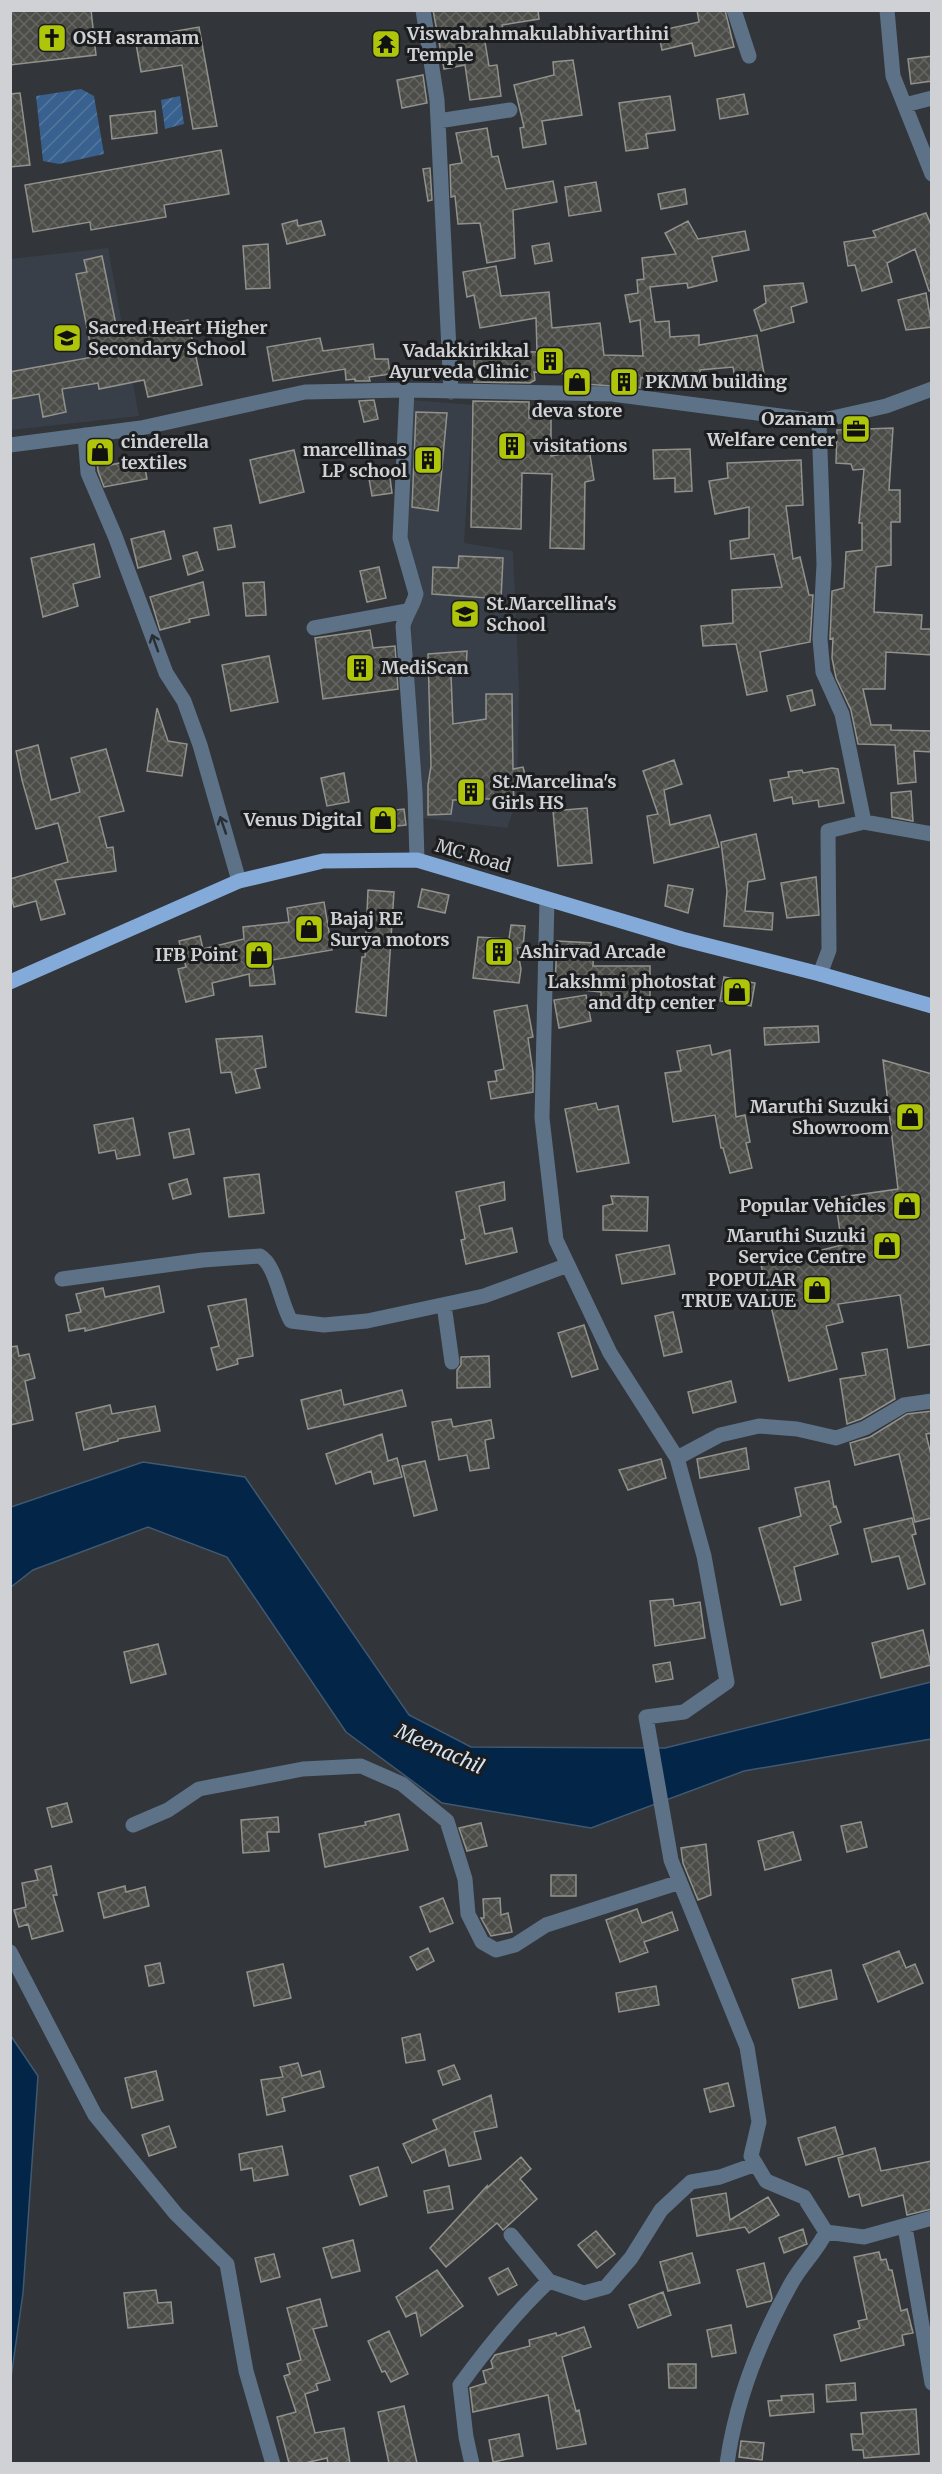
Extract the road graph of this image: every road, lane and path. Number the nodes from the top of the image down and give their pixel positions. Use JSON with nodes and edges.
{"nodes":[{"id":1,"x":423,"y":10,"type":"edge"},
{"id":2,"x":734,"y":10,"type":"edge"},
{"id":3,"x":887,"y":10,"type":"edge"},
{"id":4,"x":749,"y":56,"type":"dead end"},
{"id":5,"x":932,"y":98,"type":"edge"},
{"id":6,"x":905,"y":105,"type":"junction"},
{"id":7,"x":510,"y":110,"type":"dead end"},
{"id":8,"x":438,"y":121,"type":"junction"},
{"id":9,"x":932,"y":174,"type":"edge"},
{"id":10,"x":932,"y":388,"type":"edge"},
{"id":11,"x":407,"y":390,"type":"junction"},
{"id":12,"x":451,"y":392,"type":"junction"},
{"id":13,"x":819,"y":421,"type":"junction"},
{"id":14,"x":85,"y":435,"type":"junction"},
{"id":15,"x":10,"y":445,"type":"edge"},
{"id":16,"x":407,"y":610,"type":"junction"},
{"id":17,"x":314,"y":628,"type":"dead end"},
{"id":18,"x":864,"y":822,"type":"junction"},
{"id":19,"x":932,"y":834,"type":"edge"},
{"id":20,"x":417,"y":860,"type":"junction"},
{"id":21,"x":239,"y":881,"type":"junction"},
{"id":22,"x":547,"y":899,"type":"junction"},
{"id":23,"x":820,"y":974,"type":"junction"},
{"id":24,"x":10,"y":982,"type":"edge"},
{"id":25,"x":932,"y":1006,"type":"edge"},
{"id":26,"x":568,"y":1265,"type":"junction"},
{"id":27,"x":62,"y":1280,"type":"dead end"},
{"id":28,"x":444,"y":1305,"type":"junction"},
{"id":29,"x":452,"y":1362,"type":"dead end"},
{"id":30,"x":932,"y":1401,"type":"edge"},
{"id":31,"x":677,"y":1458,"type":"junction"},
{"id":32,"x":133,"y":1825,"type":"dead end"},
{"id":33,"x":680,"y":1882,"type":"junction"},
{"id":34,"x":10,"y":1952,"type":"edge"},
{"id":35,"x":756,"y":2164,"type":"junction"},
{"id":36,"x":932,"y":2218,"type":"edge"},
{"id":37,"x":905,"y":2227,"type":"junction"},
{"id":38,"x":826,"y":2232,"type":"junction"},
{"id":39,"x":511,"y":2235,"type":"dead end"},
{"id":40,"x":549,"y":2281,"type":"junction"},
{"id":41,"x":932,"y":2383,"type":"edge"},
{"id":42,"x":273,"y":2463,"type":"edge"},
{"id":43,"x":472,"y":2463,"type":"edge"},
{"id":44,"x":728,"y":2463,"type":"edge"}],
"edges":[{"from":1,"to":8,"type":"street"},
{"from":2,"to":4,"type":"street"},
{"from":3,"to":6,"type":"street"},
{"from":5,"to":6,"type":"street"},
{"from":6,"to":9,"type":"street"},
{"from":7,"to":8,"type":"street"},
{"from":8,"to":12,"type":"street"},
{"from":10,"to":13,"type":"street"},
{"from":11,"to":12,"type":"street"},
{"from":11,"to":14,"type":"street"},
{"from":11,"to":16,"type":"street"},
{"from":12,"to":13,"type":"street"},
{"from":13,"to":18,"type":"street"},
{"from":14,"to":15,"type":"street"},
{"from":21,"to":14,"type":"street","one_way":true},
{"from":16,"to":17,"type":"street"},
{"from":16,"to":20,"type":"street"},
{"from":18,"to":19,"type":"street"},
{"from":18,"to":23,"type":"street"},
{"from":20,"to":21,"type":"main road","name":"MC Road"},
{"from":20,"to":22,"type":"main road","name":"MC Road"},
{"from":21,"to":24,"type":"main road","name":"MC Road"},
{"from":22,"to":23,"type":"main road","name":"MC Road"},
{"from":22,"to":26,"type":"street"},
{"from":23,"to":25,"type":"main road","name":"MC Road"},
{"from":26,"to":28,"type":"street"},
{"from":26,"to":31,"type":"street"},
{"from":27,"to":28,"type":"street"},
{"from":28,"to":29,"type":"street"},
{"from":30,"to":31,"type":"street"},
{"from":31,"to":33,"type":"street"},
{"from":32,"to":33,"type":"street"},
{"from":33,"to":35,"type":"street"},
{"from":34,"to":42,"type":"street"},
{"from":35,"to":38,"type":"street"},
{"from":35,"to":40,"type":"street"},
{"from":36,"to":37,"type":"street"},
{"from":37,"to":38,"type":"street"},
{"from":37,"to":41,"type":"street"},
{"from":38,"to":44,"type":"street"},
{"from":39,"to":40,"type":"street"},
{"from":40,"to":43,"type":"street"}]}
